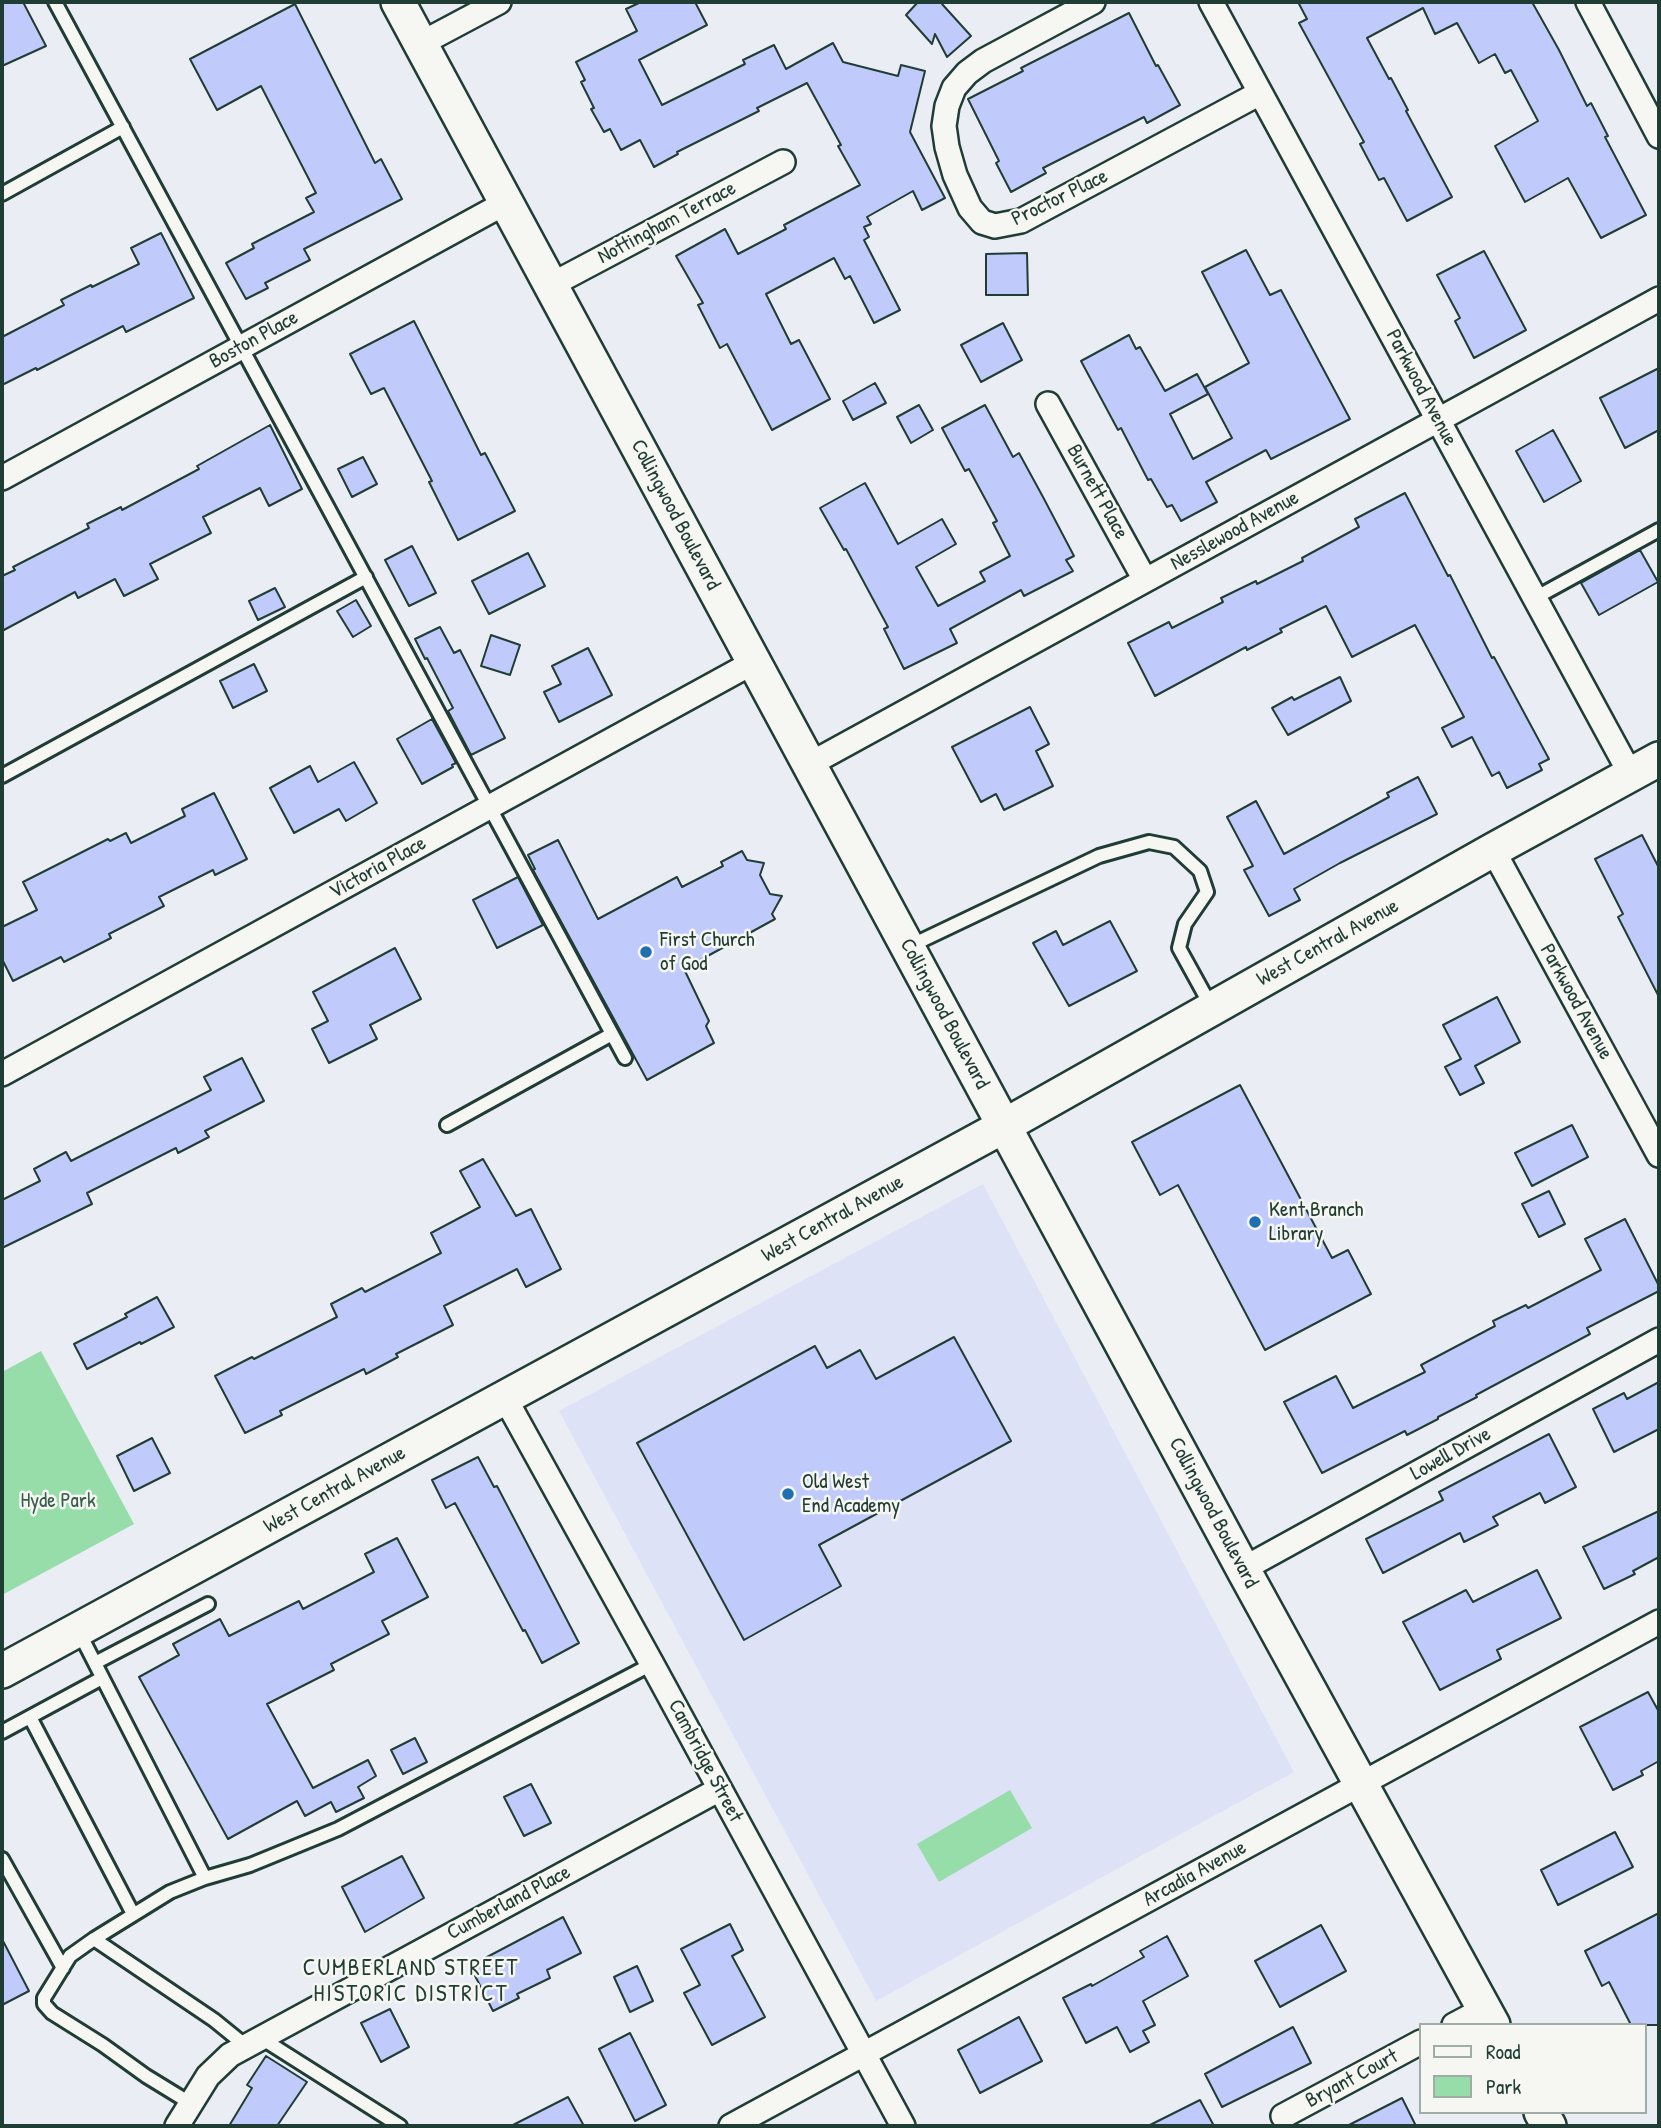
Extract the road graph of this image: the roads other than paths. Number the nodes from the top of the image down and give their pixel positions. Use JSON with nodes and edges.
{"nodes":[{"id":1,"x":55,"y":2,"type":"edge"},
{"id":2,"x":398,"y":2,"type":"edge"},
{"id":3,"x":499,"y":2,"type":"edge"},
{"id":4,"x":1093,"y":2,"type":"edge"},
{"id":5,"x":1211,"y":2,"type":"edge"},
{"id":6,"x":1588,"y":2,"type":"edge"},
{"id":7,"x":420,"y":44,"type":"junction"},
{"id":8,"x":1260,"y":93,"type":"junction"},
{"id":9,"x":123,"y":127,"type":"junction"},
{"id":10,"x":1659,"y":136,"type":"edge"},
{"id":11,"x":783,"y":162,"type":"dead end"},
{"id":12,"x":2,"y":194,"type":"edge"},
{"id":13,"x":507,"y":202,"type":"junction"},
{"id":14,"x":551,"y":285,"type":"junction"},
{"id":15,"x":1659,"y":299,"type":"edge"},
{"id":16,"x":242,"y":347,"type":"junction"},
{"id":17,"x":1048,"y":404,"type":"dead end"},
{"id":18,"x":1438,"y":419,"type":"junction"},
{"id":19,"x":2,"y":478,"type":"edge"},
{"id":20,"x":1659,"y":530,"type":"edge"},
{"id":21,"x":366,"y":577,"type":"junction"},
{"id":22,"x":1146,"y":580,"type":"junction"},
{"id":23,"x":1535,"y":598,"type":"junction"},
{"id":24,"x":754,"y":662,"type":"junction"},
{"id":25,"x":810,"y":764,"type":"junction"},
{"id":26,"x":1645,"y":767,"type":"edge"},
{"id":27,"x":2,"y":776,"type":"edge"},
{"id":28,"x":489,"y":807,"type":"junction"},
{"id":29,"x":1493,"y":850,"type":"junction"},
{"id":30,"x":908,"y":947,"type":"junction"},
{"id":31,"x":1212,"y":1008,"type":"junction"},
{"id":32,"x":612,"y":1034,"type":"junction"},
{"id":33,"x":625,"y":1058,"type":"dead end"},
{"id":34,"x":2,"y":1074,"type":"edge"},
{"id":35,"x":447,"y":1125,"type":"dead end"},
{"id":36,"x":1004,"y":1126,"type":"junction"},
{"id":37,"x":1659,"y":1155,"type":"edge"},
{"id":38,"x":1659,"y":1340,"type":"edge"},
{"id":39,"x":505,"y":1398,"type":"junction"},
{"id":40,"x":1243,"y":1569,"type":"junction"},
{"id":41,"x":208,"y":1604,"type":"dead end"},
{"id":42,"x":1659,"y":1622,"type":"edge"},
{"id":43,"x":78,"y":1630,"type":"junction"},
{"id":44,"x":95,"y":1663,"type":"junction"},
{"id":45,"x":652,"y":1664,"type":"junction"},
{"id":46,"x":2,"y":1671,"type":"edge"},
{"id":47,"x":102,"y":1678,"type":"junction"},
{"id":48,"x":30,"y":1717,"type":"junction"},
{"id":49,"x":2,"y":1732,"type":"edge"},
{"id":50,"x":1362,"y":1783,"type":"junction"},
{"id":51,"x":720,"y":1789,"type":"junction"},
{"id":52,"x":2,"y":1859,"type":"edge"},
{"id":53,"x":205,"y":1878,"type":"junction"},
{"id":54,"x":133,"y":1914,"type":"junction"},
{"id":55,"x":94,"y":1939,"type":"junction"},
{"id":56,"x":63,"y":1968,"type":"junction"},
{"id":57,"x":1489,"y":2017,"type":"edge"},
{"id":58,"x":1463,"y":2023,"type":"edge"},
{"id":59,"x":253,"y":2042,"type":"junction"},
{"id":60,"x":1420,"y":2043,"type":"edge"},
{"id":61,"x":864,"y":2054,"type":"junction"},
{"id":62,"x":190,"y":2103,"type":"junction"},
{"id":63,"x":1283,"y":2116,"type":"dead end"},
{"id":64,"x":177,"y":2126,"type":"edge"},
{"id":65,"x":400,"y":2126,"type":"edge"},
{"id":66,"x":731,"y":2126,"type":"edge"},
{"id":67,"x":903,"y":2126,"type":"edge"}],
"edges":[{"from":1,"to":9,"type":"lane"},
{"from":2,"to":7,"type":"main road","name":"Collingwood Boulevard"},
{"from":3,"to":7,"type":"street"},
{"from":4,"to":8,"type":"street","name":"Proctor Place"},
{"from":5,"to":8,"type":"street","name":"Parkwood Avenue"},
{"from":6,"to":10,"type":"street"},
{"from":7,"to":13,"type":"main road","name":"Collingwood Boulevard"},
{"from":8,"to":18,"type":"street","name":"Parkwood Avenue"},
{"from":9,"to":12,"type":"lane"},
{"from":9,"to":16,"type":"lane"},
{"from":11,"to":14,"type":"street","name":"Nottingham Terrace"},
{"from":13,"to":14,"type":"main road","name":"Collingwood Boulevard"},
{"from":13,"to":16,"type":"street","name":"Boston Place"},
{"from":14,"to":24,"type":"main road","name":"Collingwood Boulevard"},
{"from":15,"to":18,"type":"street","name":"Nesslewood Avenue"},
{"from":16,"to":19,"type":"street","name":"Boston Place"},
{"from":16,"to":21,"type":"lane"},
{"from":17,"to":22,"type":"street","name":"Burnett Place"},
{"from":18,"to":22,"type":"street","name":"Nesslewood Avenue"},
{"from":18,"to":23,"type":"street","name":"Parkwood Avenue"},
{"from":20,"to":23,"type":"lane"},
{"from":21,"to":27,"type":"lane"},
{"from":21,"to":28,"type":"lane"},
{"from":22,"to":25,"type":"street","name":"Nesslewood Avenue"},
{"from":23,"to":26,"type":"street","name":"Parkwood Avenue"},
{"from":24,"to":25,"type":"main road","name":"Collingwood Boulevard"},
{"from":24,"to":28,"type":"street","name":"Victoria Place"},
{"from":25,"to":30,"type":"main road","name":"Collingwood Boulevard"},
{"from":26,"to":29,"type":"main road","name":"West Central Avenue"},
{"from":28,"to":32,"type":"lane"},
{"from":28,"to":34,"type":"street","name":"Victoria Place"},
{"from":29,"to":31,"type":"main road","name":"West Central Avenue"},
{"from":29,"to":37,"type":"street","name":"Parkwood Avenue"},
{"from":30,"to":31,"type":"lane"},
{"from":30,"to":36,"type":"main road","name":"Collingwood Boulevard"},
{"from":31,"to":36,"type":"main road","name":"West Central Avenue"},
{"from":32,"to":33,"type":"lane"},
{"from":32,"to":35,"type":"lane"},
{"from":36,"to":39,"type":"main road","name":"West Central Avenue"},
{"from":36,"to":40,"type":"main road","name":"Collingwood Boulevard"},
{"from":38,"to":40,"type":"street","name":"Lowell Drive"},
{"from":39,"to":43,"type":"main road","name":"West Central Avenue"},
{"from":39,"to":45,"type":"street","name":"Cambridge Street"},
{"from":40,"to":50,"type":"main road","name":"Collingwood Boulevard"},
{"from":41,"to":44,"type":"lane"},
{"from":42,"to":50,"type":"street","name":"Arcadia Avenue"},
{"from":43,"to":44,"type":"lane"},
{"from":43,"to":46,"type":"main road","name":"West Central Avenue"},
{"from":44,"to":47,"type":"lane"},
{"from":45,"to":51,"type":"street","name":"Cambridge Street"},
{"from":45,"to":53,"type":"lane"},
{"from":47,"to":48,"type":"lane"},
{"from":47,"to":53,"type":"lane"},
{"from":48,"to":49,"type":"lane"},
{"from":48,"to":54,"type":"lane"},
{"from":50,"to":57,"type":"main road","name":"Collingwood Boulevard"},
{"from":50,"to":61,"type":"street","name":"Arcadia Avenue"},
{"from":51,"to":59,"type":"street","name":"Cumberland Place"},
{"from":51,"to":61,"type":"street","name":"Cambridge Street"},
{"from":52,"to":56,"type":"lane"},
{"from":53,"to":54,"type":"lane"},
{"from":54,"to":55,"type":"lane"},
{"from":55,"to":56,"type":"lane"},
{"from":55,"to":59,"type":"lane"},
{"from":56,"to":62,"type":"lane"},
{"from":57,"to":58,"type":"street"},
{"from":59,"to":62,"type":"street","name":"Cumberland Place"},
{"from":59,"to":65,"type":"lane"},
{"from":60,"to":63,"type":"street","name":"Bryant Court"},
{"from":61,"to":66,"type":"street","name":"Arcadia Avenue"},
{"from":61,"to":67,"type":"street","name":"Cambridge Street"},
{"from":62,"to":64,"type":"street","name":"Cumberland Place"}]}
